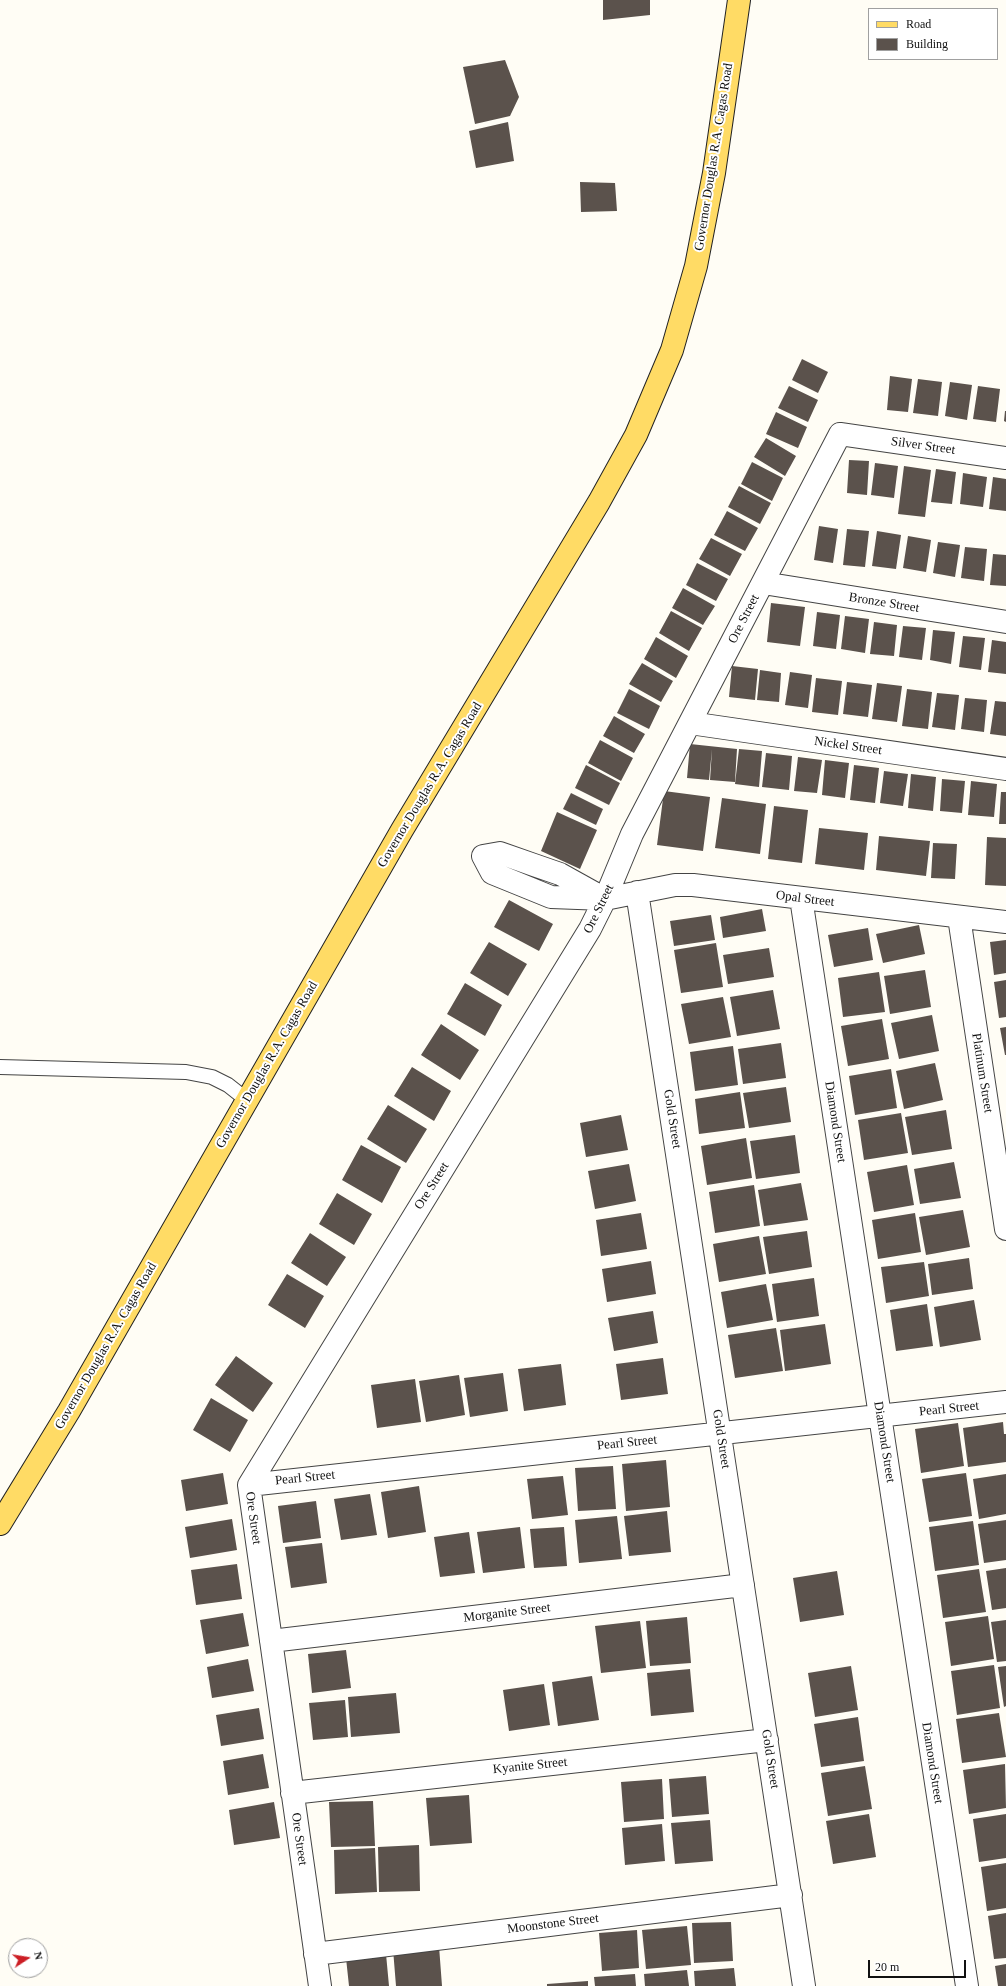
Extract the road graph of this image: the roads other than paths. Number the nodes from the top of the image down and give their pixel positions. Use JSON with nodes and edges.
{"nodes":[{"id":1,"x":739,"y":0,"type":"edge"},
{"id":2,"x":840,"y":434,"type":"joint"},
{"id":3,"x":1006,"y":458,"type":"edge"},
{"id":4,"x":763,"y":583,"type":"junction"},
{"id":5,"x":1006,"y":622,"type":"edge"},
{"id":6,"x":690,"y":723,"type":"junction"},
{"id":7,"x":1006,"y":769,"type":"edge"},
{"id":8,"x":638,"y":892,"type":"junction"},
{"id":9,"x":801,"y":898,"type":"junction"},
{"id":10,"x":605,"y":899,"type":"junction"},
{"id":11,"x":959,"y":917,"type":"junction"},
{"id":12,"x":1006,"y":922,"type":"edge"},
{"id":13,"x":0,"y":1067,"type":"edge"},
{"id":14,"x":247,"y":1100,"type":"junction"},
{"id":15,"x":1006,"y":1229,"type":"edge"},
{"id":16,"x":1006,"y":1402,"type":"edge"},
{"id":17,"x":880,"y":1416,"type":"junction"},
{"id":18,"x":720,"y":1433,"type":"junction"},
{"id":19,"x":249,"y":1484,"type":"junction"},
{"id":20,"x":0,"y":1524,"type":"edge"},
{"id":21,"x":744,"y":1585,"type":"junction"},
{"id":22,"x":271,"y":1641,"type":"junction"},
{"id":23,"x":767,"y":1740,"type":"junction"},
{"id":24,"x":292,"y":1793,"type":"junction"},
{"id":25,"x":791,"y":1895,"type":"junction"},
{"id":26,"x":315,"y":1954,"type":"junction"},
{"id":27,"x":320,"y":1986,"type":"edge"},
{"id":28,"x":804,"y":1986,"type":"edge"},
{"id":29,"x":966,"y":1986,"type":"edge"}],
"edges":[{"from":1,"to":14,"type":"main road","name":"Governor Douglas R.A. Cagas Road"},
{"from":2,"to":3,"type":"street","name":"Silver Street"},
{"from":2,"to":4,"type":"street","name":"Ore Street"},
{"from":4,"to":5,"type":"street","name":"Bronze Street"},
{"from":4,"to":6,"type":"street","name":"Ore Street"},
{"from":6,"to":7,"type":"street","name":"Nickel Street"},
{"from":6,"to":10,"type":"street","name":"Ore Street"},
{"from":8,"to":9,"type":"street","name":"Opal Street"},
{"from":8,"to":10,"type":"street","name":"Opal Street"},
{"from":8,"to":18,"type":"street","name":"Gold Street"},
{"from":9,"to":11,"type":"street","name":"Opal Street"},
{"from":9,"to":17,"type":"street","name":"Diamond Street"},
{"from":10,"to":19,"type":"street","name":"Ore Street"},
{"from":11,"to":12,"type":"street","name":"Opal Street"},
{"from":11,"to":15,"type":"street","name":"Platinum Street"},
{"from":13,"to":14,"type":"lane"},
{"from":14,"to":20,"type":"main road","name":"Governor Douglas R.A. Cagas Road"},
{"from":16,"to":17,"type":"street","name":"Pearl Street"},
{"from":17,"to":18,"type":"street","name":"Pearl Street"},
{"from":17,"to":29,"type":"street","name":"Diamond Street"},
{"from":18,"to":19,"type":"street","name":"Pearl Street"},
{"from":18,"to":21,"type":"street","name":"Gold Street"},
{"from":19,"to":22,"type":"street","name":"Ore Street"},
{"from":21,"to":22,"type":"street","name":"Morganite Street"},
{"from":21,"to":23,"type":"street","name":"Gold Street"},
{"from":22,"to":24,"type":"street","name":"Ore Street"},
{"from":23,"to":24,"type":"street","name":"Kyanite Street"},
{"from":23,"to":25,"type":"street","name":"Gold Street"},
{"from":24,"to":26,"type":"street","name":"Ore Street"},
{"from":25,"to":26,"type":"street","name":"Moonstone Street"},
{"from":25,"to":28,"type":"street","name":"Gold Street"},
{"from":26,"to":27,"type":"street","name":"Ore Street"}]}
